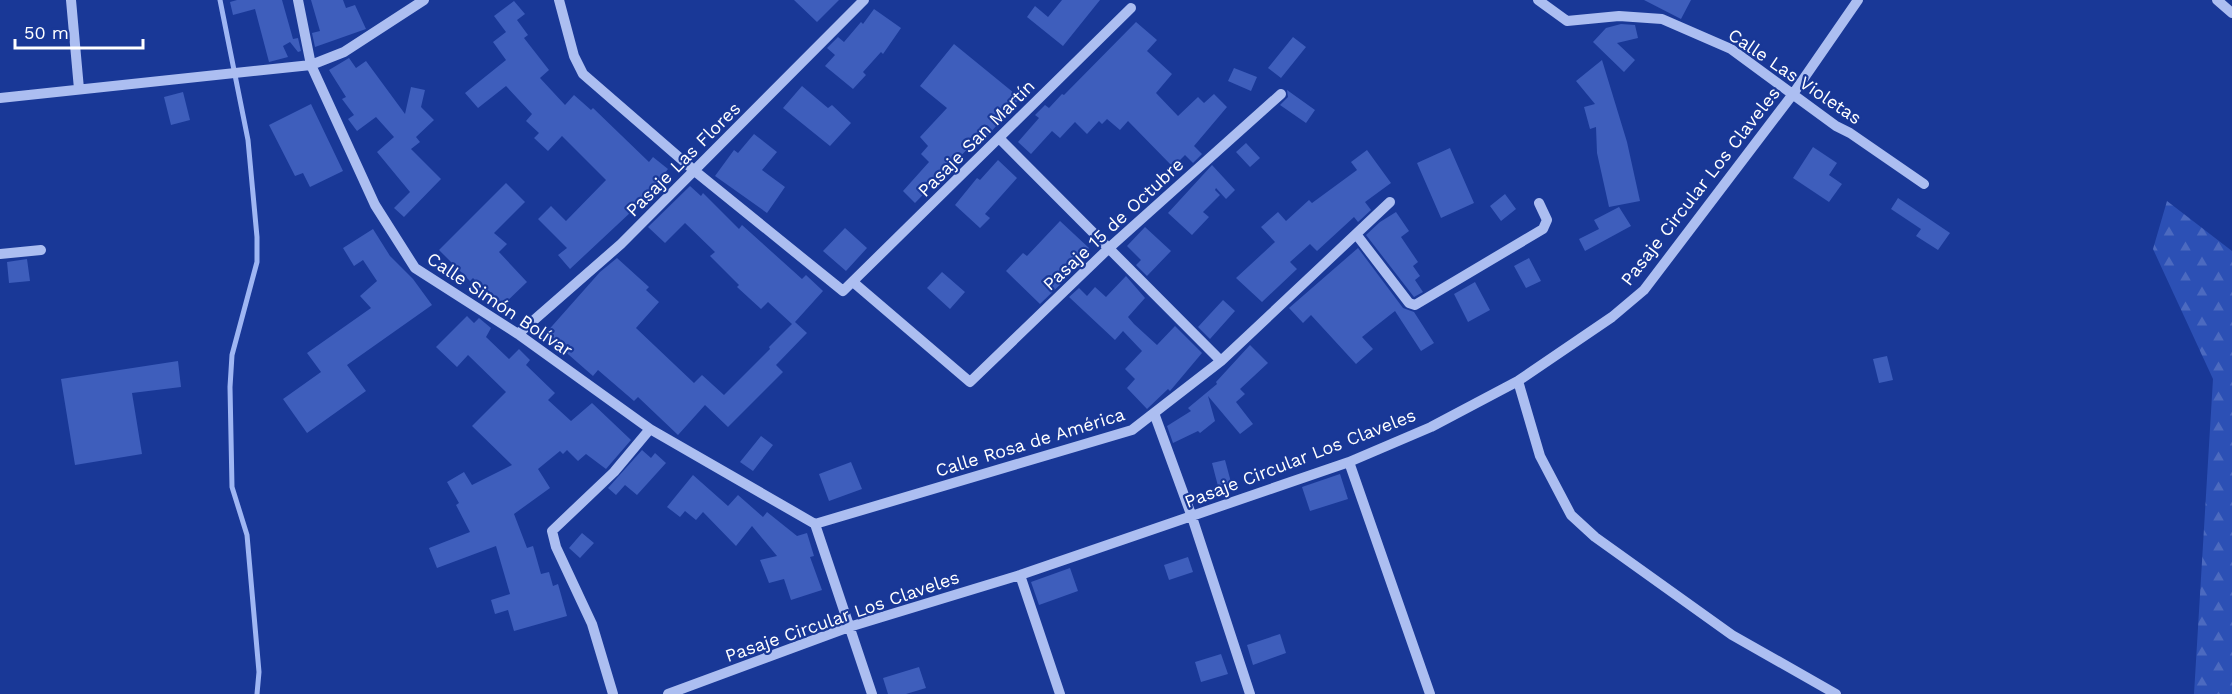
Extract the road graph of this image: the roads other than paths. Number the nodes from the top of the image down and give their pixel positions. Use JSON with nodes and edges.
{"nodes":[{"id":1,"x":71,"y":0,"type":"edge"},
{"id":2,"x":298,"y":0,"type":"edge"},
{"id":3,"x":424,"y":0,"type":"edge"},
{"id":4,"x":558,"y":0,"type":"edge"},
{"id":5,"x":864,"y":0,"type":"edge"},
{"id":6,"x":1538,"y":0,"type":"edge"},
{"id":7,"x":1858,"y":0,"type":"edge"},
{"id":8,"x":2217,"y":0,"type":"edge"},
{"id":9,"x":1131,"y":8,"type":"dead end"},
{"id":10,"x":2232,"y":13,"type":"edge"},
{"id":11,"x":311,"y":65,"type":"junction"},
{"id":12,"x":79,"y":90,"type":"junction"},
{"id":13,"x":1281,"y":94,"type":"dead end"},
{"id":14,"x":1794,"y":94,"type":"junction"},
{"id":15,"x":0,"y":98,"type":"edge"},
{"id":16,"x":1000,"y":138,"type":"junction"},
{"id":17,"x":696,"y":172,"type":"junction"},
{"id":18,"x":1924,"y":184,"type":"dead end"},
{"id":19,"x":1390,"y":202,"type":"dead end"},
{"id":20,"x":1539,"y":203,"type":"dead end"},
{"id":21,"x":1356,"y":234,"type":"junction"},
{"id":22,"x":1109,"y":248,"type":"junction"},
{"id":23,"x":41,"y":250,"type":"dead end"},
{"id":24,"x":0,"y":254,"type":"edge"},
{"id":25,"x":853,"y":282,"type":"junction"},
{"id":26,"x":518,"y":334,"type":"junction"},
{"id":27,"x":1221,"y":361,"type":"junction"},
{"id":28,"x":1518,"y":381,"type":"junction"},
{"id":29,"x":1154,"y":413,"type":"junction"},
{"id":30,"x":650,"y":429,"type":"junction"},
{"id":31,"x":1349,"y":462,"type":"junction"},
{"id":32,"x":1192,"y":517,"type":"junction"},
{"id":33,"x":815,"y":524,"type":"junction"},
{"id":34,"x":1020,"y":575,"type":"junction"},
{"id":35,"x":849,"y":627,"type":"junction"},
{"id":36,"x":613,"y":694,"type":"edge"},
{"id":37,"x":668,"y":694,"type":"edge"},
{"id":38,"x":872,"y":694,"type":"edge"},
{"id":39,"x":1060,"y":694,"type":"edge"},
{"id":40,"x":1250,"y":694,"type":"edge"},
{"id":41,"x":1430,"y":694,"type":"edge"},
{"id":42,"x":1836,"y":694,"type":"edge"}],
"edges":[{"from":1,"to":12,"type":"street"},
{"from":2,"to":11,"type":"street","name":"Calle Simón Bolívar"},
{"from":3,"to":11,"type":"street"},
{"from":4,"to":17,"type":"street"},
{"from":5,"to":17,"type":"street","name":"Pasaje Las Flores"},
{"from":6,"to":14,"type":"street","name":"Calle Las Violetas"},
{"from":7,"to":14,"type":"street","name":"Pasaje Circular Los Claveles"},
{"from":8,"to":10,"type":"street"},
{"from":9,"to":16,"type":"street","name":"Pasaje San Martín"},
{"from":11,"to":12,"type":"street"},
{"from":11,"to":26,"type":"street","name":"Calle Simón Bolívar"},
{"from":12,"to":15,"type":"street"},
{"from":13,"to":22,"type":"street","name":"Pasaje 15 de Octubre"},
{"from":14,"to":18,"type":"street","name":"Calle Las Violetas"},
{"from":14,"to":28,"type":"street","name":"Pasaje Circular Los Claveles"},
{"from":16,"to":22,"type":"street"},
{"from":16,"to":25,"type":"street","name":"Pasaje San Martín"},
{"from":17,"to":25,"type":"street","name":"Pasaje San Martín"},
{"from":17,"to":26,"type":"street","name":"Pasaje Las Flores"},
{"from":19,"to":21,"type":"street","name":"Calle Rosa de América"},
{"from":20,"to":21,"type":"street"},
{"from":21,"to":27,"type":"street","name":"Calle Rosa de América"},
{"from":22,"to":25,"type":"street","name":"Pasaje 15 de Octubre"},
{"from":22,"to":27,"type":"street"},
{"from":23,"to":24,"type":"street"},
{"from":26,"to":30,"type":"street","name":"Calle Simón Bolívar"},
{"from":27,"to":29,"type":"street","name":"Calle Rosa de América"},
{"from":28,"to":31,"type":"street","name":"Pasaje Circular Los Claveles"},
{"from":28,"to":42,"type":"street"},
{"from":29,"to":32,"type":"street"},
{"from":29,"to":33,"type":"street","name":"Calle Rosa de América"},
{"from":30,"to":33,"type":"street","name":"Calle Simón Bolívar"},
{"from":30,"to":36,"type":"street"},
{"from":31,"to":32,"type":"street","name":"Pasaje Circular Los Claveles"},
{"from":31,"to":41,"type":"street"},
{"from":32,"to":34,"type":"street","name":"Pasaje Circular Los Claveles"},
{"from":32,"to":40,"type":"street"},
{"from":33,"to":35,"type":"street"},
{"from":34,"to":35,"type":"street","name":"Pasaje Circular Los Claveles"},
{"from":34,"to":39,"type":"street"},
{"from":35,"to":37,"type":"street","name":"Pasaje Circular Los Claveles"},
{"from":35,"to":38,"type":"street"}]}
